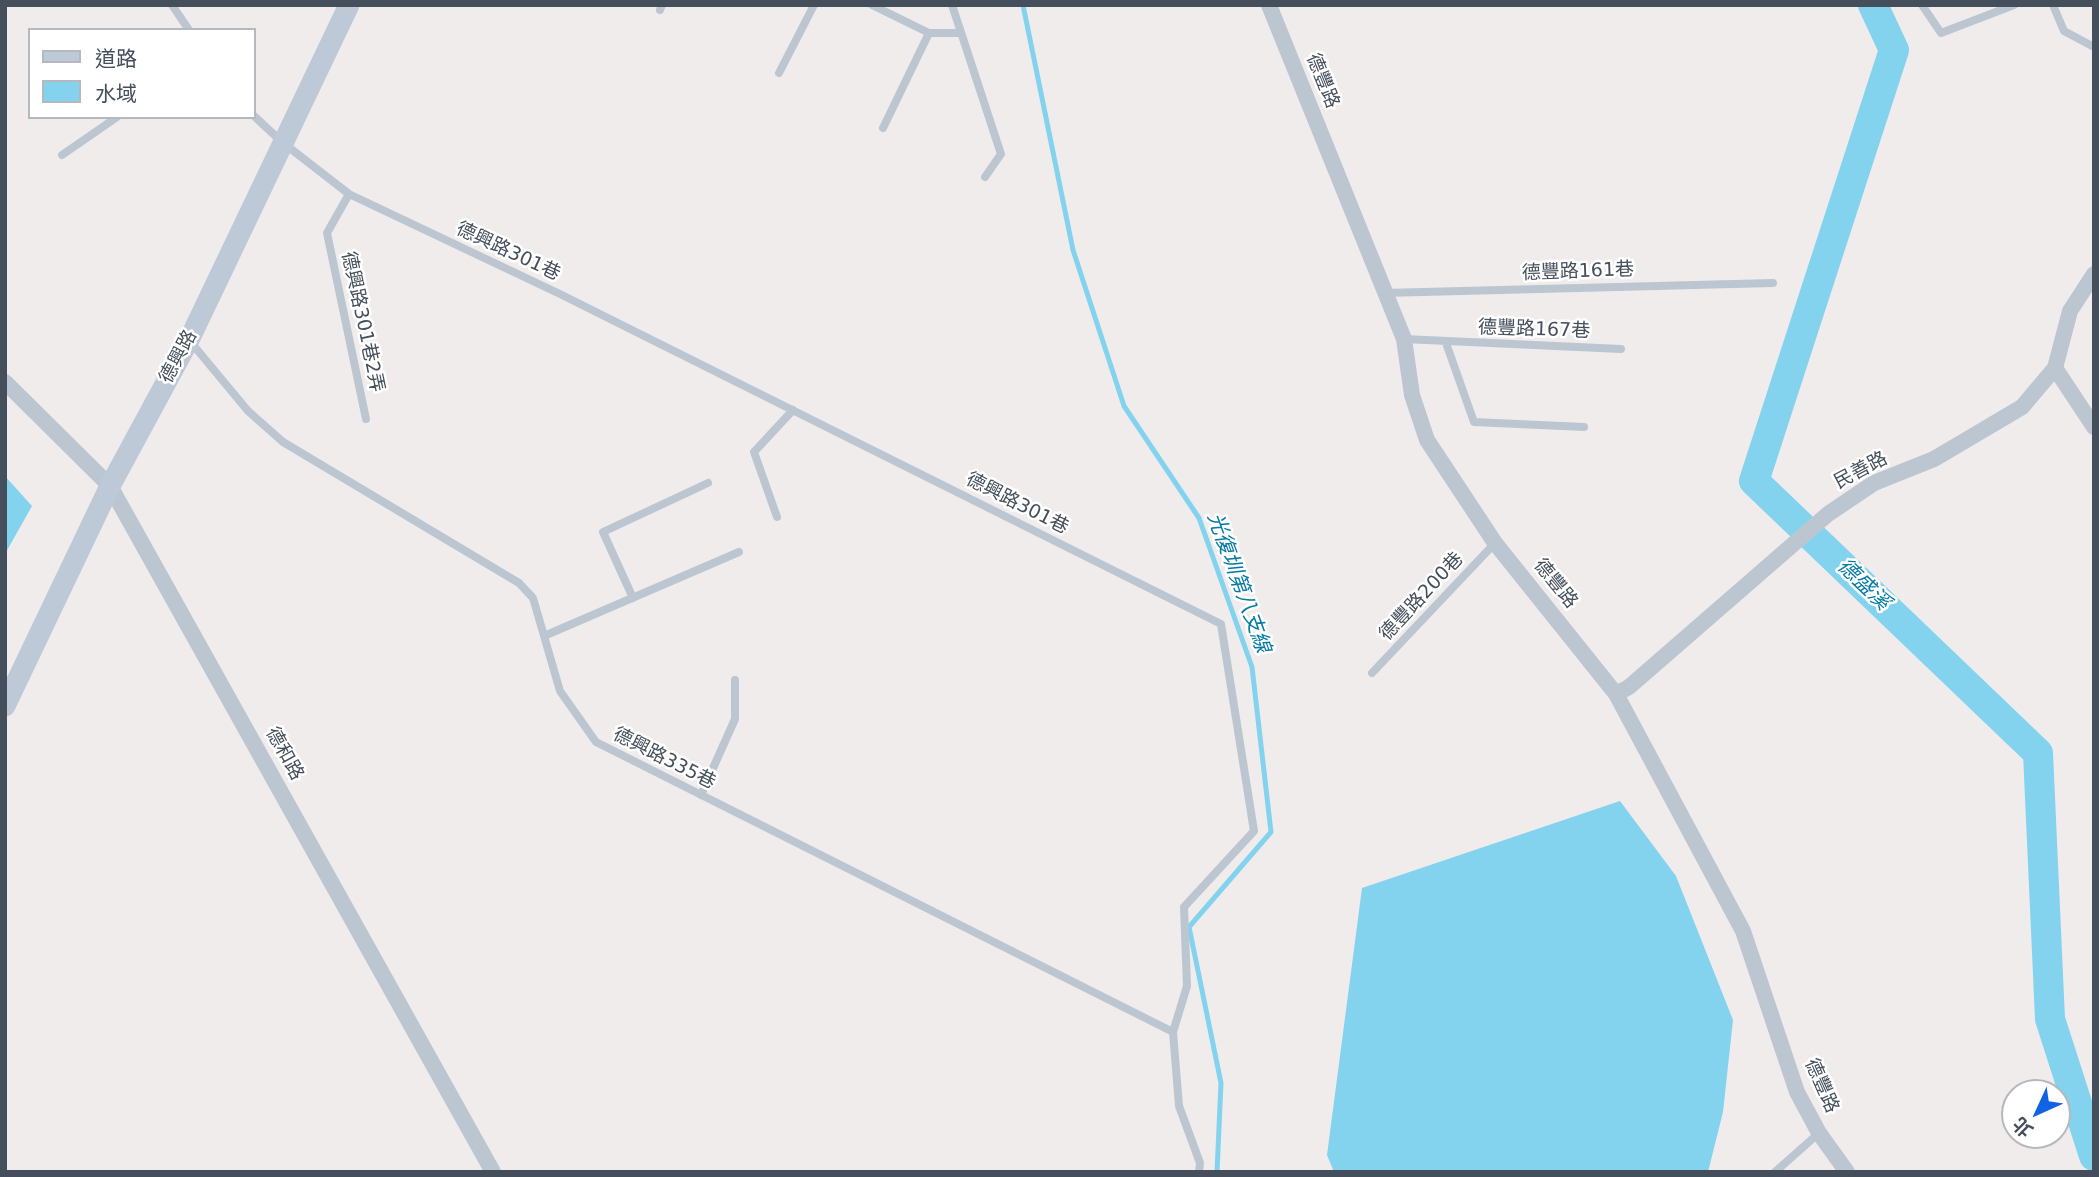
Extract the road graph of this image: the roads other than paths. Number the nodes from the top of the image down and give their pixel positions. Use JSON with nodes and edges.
{"nodes":[{"id":1,"x":172,"y":5,"type":"edge"},
{"id":2,"x":349,"y":5,"type":"edge"},
{"id":3,"x":814,"y":5,"type":"edge"},
{"id":4,"x":872,"y":5,"type":"edge"},
{"id":5,"x":952,"y":5,"type":"edge"},
{"id":6,"x":1269,"y":5,"type":"edge"},
{"id":7,"x":1922,"y":5,"type":"edge"},
{"id":8,"x":2014,"y":5,"type":"edge"},
{"id":9,"x":2053,"y":5,"type":"edge"},
{"id":10,"x":188,"y":28,"type":"edge"},
{"id":11,"x":929,"y":33,"type":"junction"},
{"id":12,"x":960,"y":33,"type":"junction"},
{"id":13,"x":2094,"y":47,"type":"edge"},
{"id":14,"x":779,"y":73,"type":"dead end"},
{"id":15,"x":256,"y":118,"type":"edge"},
{"id":16,"x":114,"y":119,"type":"edge"},
{"id":17,"x":883,"y":128,"type":"dead end"},
{"id":18,"x":282,"y":142,"type":"junction"},
{"id":19,"x":62,"y":155,"type":"dead end"},
{"id":20,"x":985,"y":177,"type":"dead end"},
{"id":21,"x":349,"y":194,"type":"junction"},
{"id":22,"x":2094,"y":274,"type":"edge"},
{"id":23,"x":1773,"y":283,"type":"dead end"},
{"id":24,"x":1384,"y":293,"type":"junction"},
{"id":25,"x":1404,"y":339,"type":"junction"},
{"id":26,"x":189,"y":340,"type":"junction"},
{"id":27,"x":1446,"y":342,"type":"junction"},
{"id":28,"x":1621,"y":349,"type":"dead end"},
{"id":29,"x":2055,"y":368,"type":"junction"},
{"id":30,"x":5,"y":382,"type":"edge"},
{"id":31,"x":793,"y":410,"type":"junction"},
{"id":32,"x":366,"y":419,"type":"dead end"},
{"id":33,"x":1584,"y":427,"type":"dead end"},
{"id":34,"x":2094,"y":427,"type":"edge"},
{"id":35,"x":708,"y":483,"type":"dead end"},
{"id":36,"x":110,"y":486,"type":"junction"},
{"id":37,"x":777,"y":517,"type":"dead end"},
{"id":38,"x":1495,"y":543,"type":"junction"},
{"id":39,"x":738,"y":552,"type":"dead end"},
{"id":40,"x":633,"y":598,"type":"junction"},
{"id":41,"x":544,"y":636,"type":"junction"},
{"id":42,"x":1372,"y":673,"type":"dead end"},
{"id":43,"x":735,"y":680,"type":"dead end"},
{"id":44,"x":1616,"y":694,"type":"junction"},
{"id":45,"x":5,"y":706,"type":"edge"},
{"id":46,"x":701,"y":795,"type":"junction"},
{"id":47,"x":1173,"y":1032,"type":"junction"},
{"id":48,"x":1819,"y":1133,"type":"junction"},
{"id":49,"x":493,"y":1172,"type":"edge"},
{"id":50,"x":1199,"y":1172,"type":"edge"},
{"id":51,"x":1775,"y":1172,"type":"edge"},
{"id":52,"x":1847,"y":1172,"type":"edge"}],
"edges":[{"from":1,"to":10,"type":"lane"},
{"from":2,"to":18,"type":"main road","name":"德興路"},
{"from":3,"to":14,"type":"lane"},
{"from":4,"to":11,"type":"lane"},
{"from":5,"to":12,"type":"lane"},
{"from":6,"to":24,"type":"street","name":"德豐路"},
{"from":7,"to":8,"type":"lane"},
{"from":9,"to":13,"type":"lane"},
{"from":11,"to":12,"type":"lane"},
{"from":11,"to":17,"type":"lane"},
{"from":12,"to":20,"type":"lane"},
{"from":15,"to":18,"type":"lane","name":"德興路301巷"},
{"from":16,"to":19,"type":"lane"},
{"from":18,"to":21,"type":"lane","name":"德興路301巷"},
{"from":18,"to":26,"type":"main road","name":"德興路"},
{"from":21,"to":31,"type":"lane","name":"德興路301巷"},
{"from":21,"to":32,"type":"lane","name":"德興路301巷2弄"},
{"from":22,"to":29,"type":"street","name":"民善路"},
{"from":23,"to":24,"type":"lane","name":"德豐路161巷"},
{"from":24,"to":25,"type":"street","name":"德豐路"},
{"from":25,"to":27,"type":"lane","name":"德豐路167巷"},
{"from":25,"to":38,"type":"street","name":"德豐路"},
{"from":26,"to":36,"type":"main road","name":"德興路"},
{"from":26,"to":41,"type":"lane","name":"德興路335巷"},
{"from":27,"to":28,"type":"lane","name":"德豐路167巷"},
{"from":27,"to":33,"type":"lane"},
{"from":29,"to":34,"type":"street"},
{"from":29,"to":44,"type":"street","name":"民善路"},
{"from":30,"to":36,"type":"street","name":"德和路"},
{"from":31,"to":37,"type":"lane"},
{"from":31,"to":47,"type":"lane","name":"德興路301巷"},
{"from":35,"to":40,"type":"lane"},
{"from":36,"to":45,"type":"main road","name":"德興路"},
{"from":36,"to":49,"type":"street","name":"德和路"},
{"from":38,"to":42,"type":"lane","name":"德豐路200巷"},
{"from":38,"to":44,"type":"street","name":"德豐路"},
{"from":39,"to":40,"type":"lane"},
{"from":40,"to":41,"type":"lane"},
{"from":41,"to":46,"type":"lane","name":"德興路335巷"},
{"from":43,"to":46,"type":"lane"},
{"from":44,"to":48,"type":"street","name":"德豐路"},
{"from":46,"to":47,"type":"lane","name":"德興路335巷"},
{"from":47,"to":50,"type":"lane","name":"德興路301巷"},
{"from":48,"to":51,"type":"lane"},
{"from":48,"to":52,"type":"street","name":"德豐路"}]}
